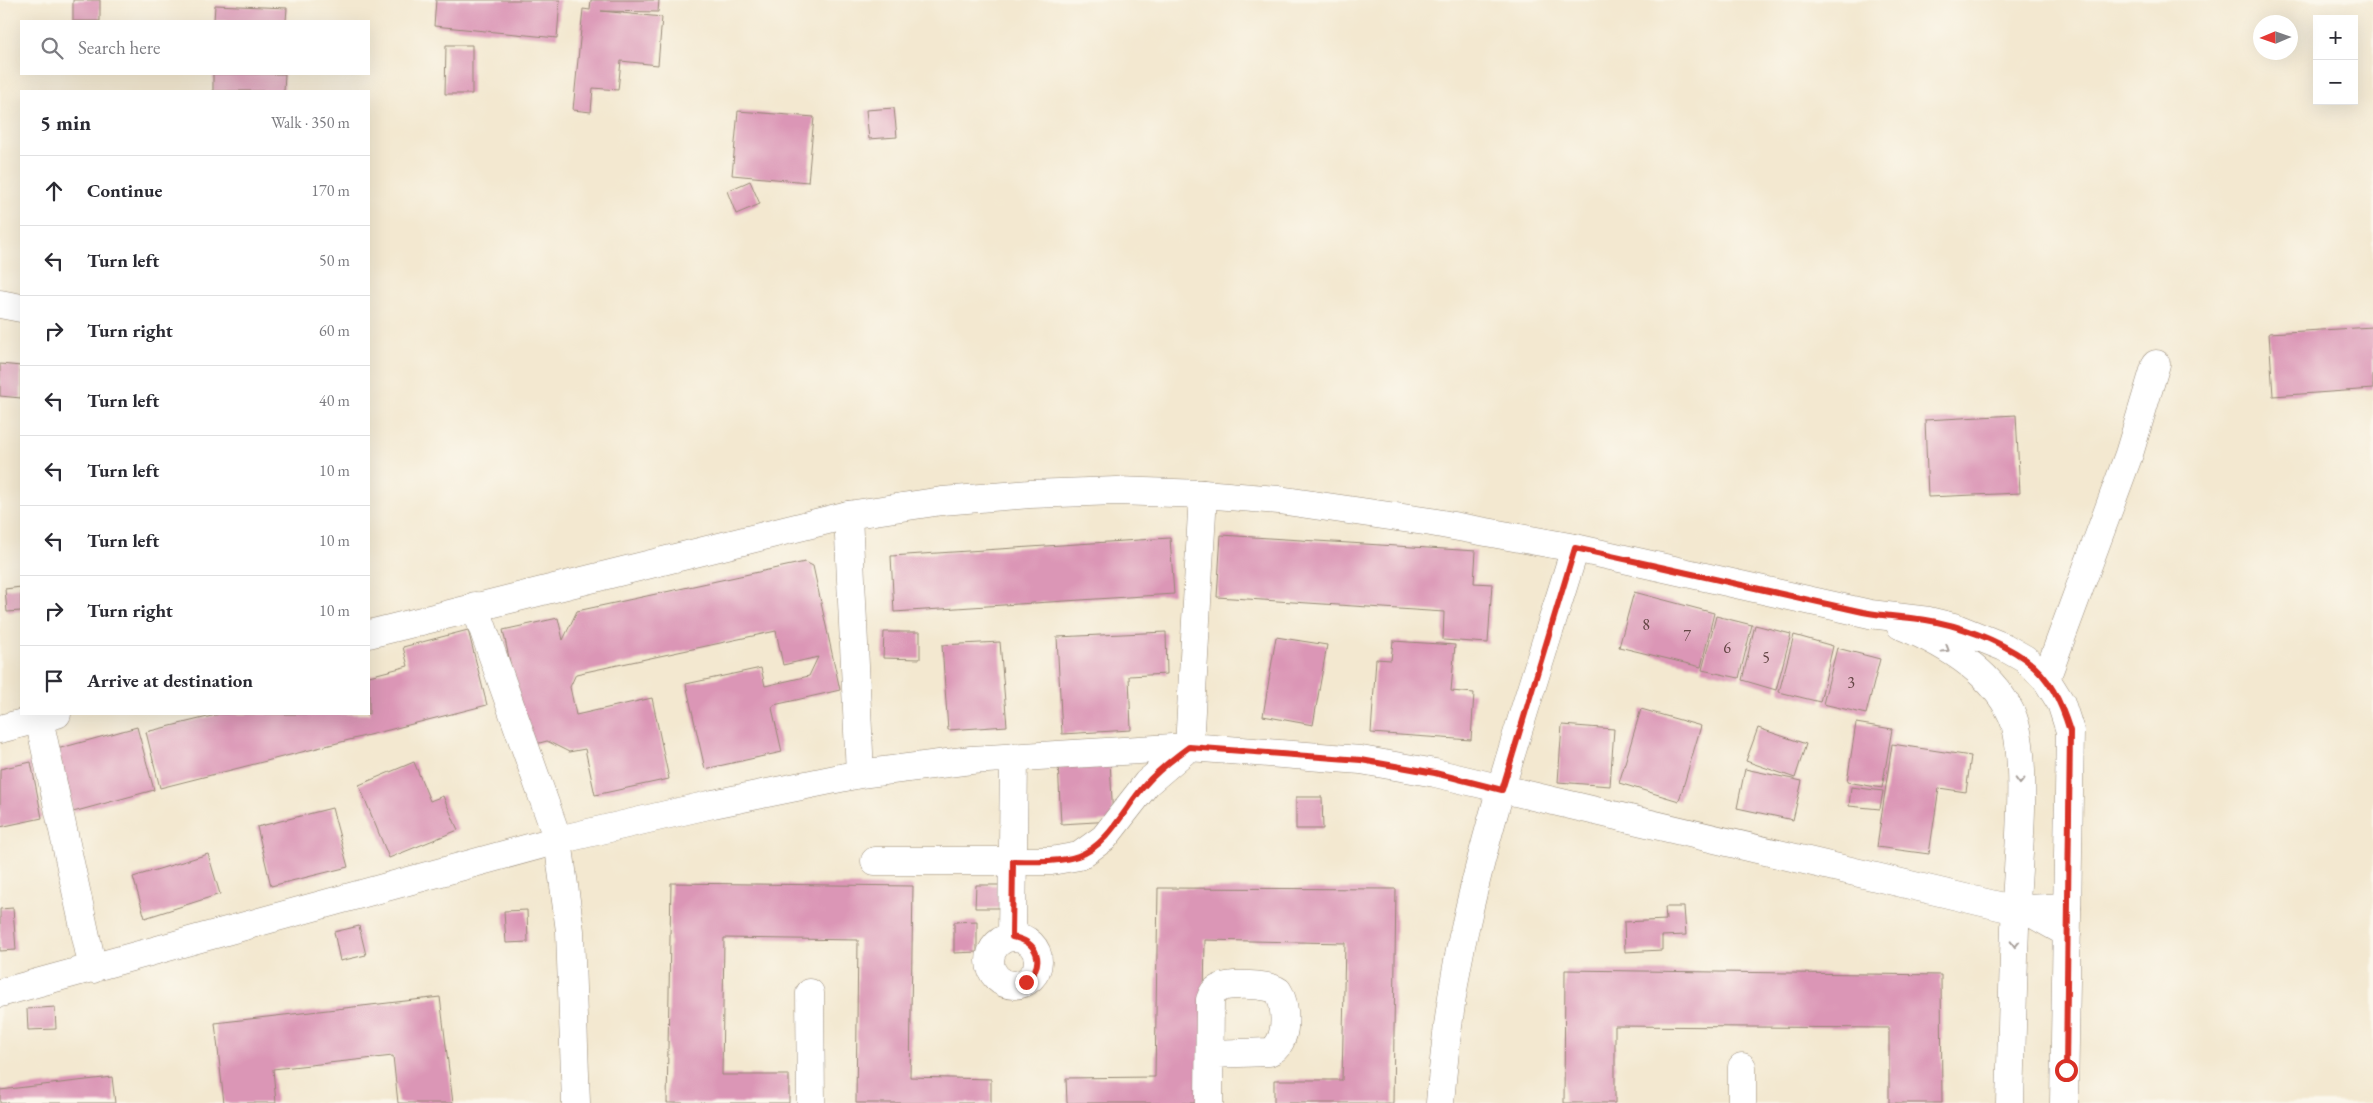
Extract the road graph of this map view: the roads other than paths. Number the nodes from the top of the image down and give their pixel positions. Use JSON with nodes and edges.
{"nodes":[{"id":1,"x":0,"y":304,"type":"edge"},
{"id":2,"x":20,"y":308,"type":"edge"},
{"id":3,"x":2156,"y":364,"type":"dead end"},
{"id":4,"x":1203,"y":494,"type":"junction"},
{"id":5,"x":848,"y":515,"type":"junction"},
{"id":6,"x":1575,"y":548,"type":"junction"},
{"id":7,"x":475,"y":606,"type":"junction"},
{"id":8,"x":1870,"y":614,"type":"junction"},
{"id":9,"x":370,"y":634,"type":"edge"},
{"id":10,"x":2046,"y":678,"type":"junction"},
{"id":11,"x":48,"y":716,"type":"edge"},
{"id":12,"x":0,"y":729,"type":"edge"},
{"id":13,"x":1189,"y":747,"type":"junction"},
{"id":14,"x":1014,"y":757,"type":"junction"},
{"id":15,"x":860,"y":774,"type":"junction"},
{"id":16,"x":1502,"y":790,"type":"junction"},
{"id":17,"x":558,"y":840,"type":"junction"},
{"id":18,"x":875,"y":861,"type":"dead end"},
{"id":19,"x":1013,"y":861,"type":"junction"},
{"id":20,"x":2016,"y":910,"type":"junction"},
{"id":21,"x":1012,"y":937,"type":"dead end"},
{"id":22,"x":93,"y":969,"type":"junction"},
{"id":23,"x":0,"y":993,"type":"edge"},
{"id":24,"x":810,"y":993,"type":"dead end"},
{"id":25,"x":1210,"y":1054,"type":"dead end"},
{"id":26,"x":1742,"y":1067,"type":"dead end"},
{"id":27,"x":576,"y":1103,"type":"edge"},
{"id":28,"x":811,"y":1103,"type":"edge"},
{"id":29,"x":1209,"y":1103,"type":"edge"},
{"id":30,"x":1440,"y":1103,"type":"edge"},
{"id":31,"x":1742,"y":1103,"type":"edge"},
{"id":32,"x":2010,"y":1103,"type":"edge"},
{"id":33,"x":2064,"y":1103,"type":"edge"}],
"edges":[{"from":1,"to":2,"type":"street"},
{"from":3,"to":10,"type":"street"},
{"from":4,"to":5,"type":"street"},
{"from":4,"to":6,"type":"street"},
{"from":4,"to":13,"type":"street"},
{"from":5,"to":7,"type":"street"},
{"from":5,"to":15,"type":"street"},
{"from":6,"to":8,"type":"street"},
{"from":6,"to":16,"type":"street"},
{"from":7,"to":9,"type":"street"},
{"from":7,"to":17,"type":"street"},
{"from":8,"to":10,"type":"street"},
{"from":8,"to":20,"type":"street","one_way":true},
{"from":10,"to":33,"type":"street"},
{"from":11,"to":12,"type":"street"},
{"from":11,"to":22,"type":"street"},
{"from":13,"to":14,"type":"street"},
{"from":13,"to":16,"type":"street"},
{"from":13,"to":19,"type":"street"},
{"from":14,"to":15,"type":"street"},
{"from":14,"to":19,"type":"street"},
{"from":15,"to":17,"type":"street"},
{"from":16,"to":20,"type":"street"},
{"from":16,"to":30,"type":"street"},
{"from":17,"to":22,"type":"street"},
{"from":17,"to":27,"type":"street"},
{"from":18,"to":19,"type":"street"},
{"from":19,"to":21,"type":"street"},
{"from":20,"to":32,"type":"street","one_way":true},
{"from":22,"to":23,"type":"street"},
{"from":24,"to":28,"type":"street"},
{"from":25,"to":29,"type":"street"},
{"from":26,"to":31,"type":"street"}]}
